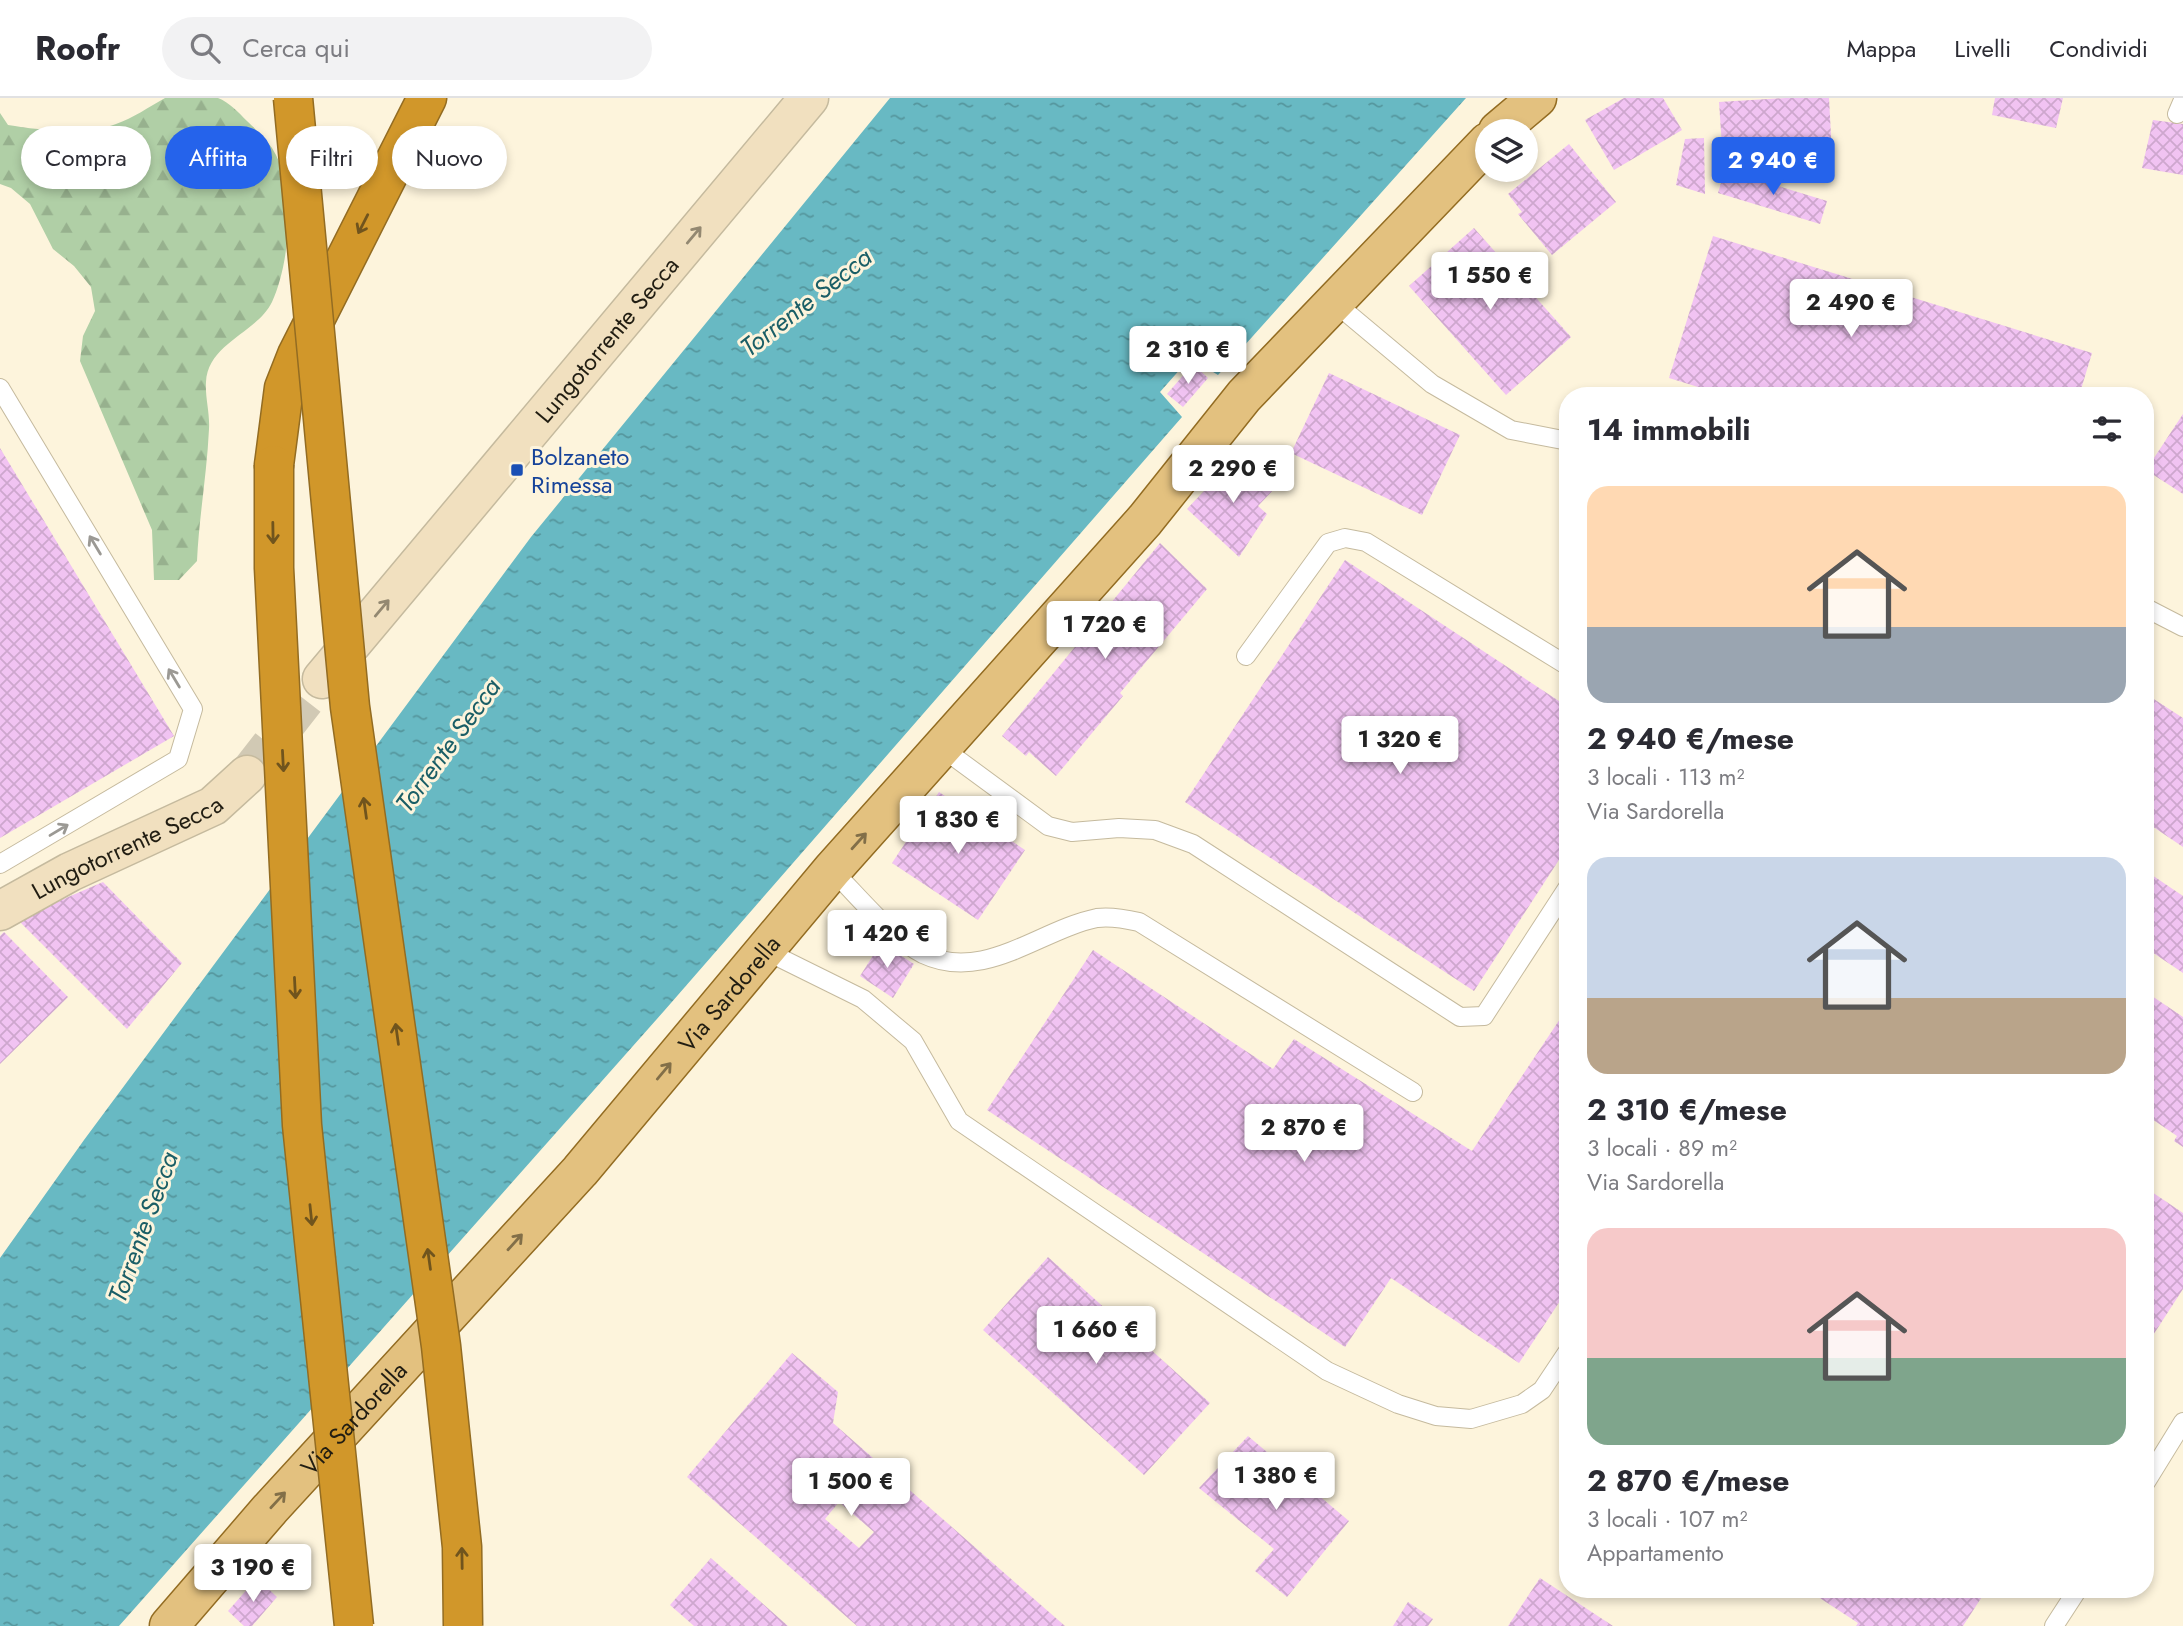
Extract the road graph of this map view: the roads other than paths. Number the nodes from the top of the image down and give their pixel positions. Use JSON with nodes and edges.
{"nodes":[{"id":1,"x":293,"y":98,"type":"edge"},
{"id":2,"x":427,"y":98,"type":"edge"},
{"id":3,"x":809,"y":98,"type":"edge"},
{"id":4,"x":1537,"y":98,"type":"edge"},
{"id":5,"x":1512,"y":119,"type":"edge"},
{"id":6,"x":1475,"y":156,"type":"edge"},
{"id":7,"x":1334,"y":302,"type":"junction"},
{"id":8,"x":0,"y":388,"type":"edge"},
{"id":9,"x":1559,"y":439,"type":"edge"},
{"id":10,"x":2154,"y":612,"type":"edge"},
{"id":11,"x":2183,"y":627,"type":"edge"},
{"id":12,"x":1246,"y":656,"type":"dead end"},
{"id":13,"x":1559,"y":660,"type":"edge"},
{"id":14,"x":322,"y":679,"type":"tunnel mouth"},
{"id":15,"x":942,"y":748,"type":"junction"},
{"id":16,"x":247,"y":775,"type":"tunnel mouth"},
{"id":17,"x":0,"y":864,"type":"edge"},
{"id":18,"x":832,"y":870,"type":"junction"},
{"id":19,"x":1559,"y":901,"type":"edge"},
{"id":20,"x":0,"y":911,"type":"edge"},
{"id":21,"x":766,"y":951,"type":"junction"},
{"id":22,"x":1413,"y":1092,"type":"dead end"},
{"id":23,"x":1559,"y":1364,"type":"edge"},
{"id":24,"x":2183,"y":1422,"type":"edge"},
{"id":25,"x":2154,"y":1469,"type":"edge"},
{"id":26,"x":2072,"y":1598,"type":"edge"},
{"id":27,"x":169,"y":1626,"type":"edge"},
{"id":28,"x":354,"y":1626,"type":"edge"},
{"id":29,"x":463,"y":1626,"type":"edge"},
{"id":30,"x":2054,"y":1626,"type":"edge"}],
"edges":[{"from":29,"to":1,"type":"highway","one_way":true,"bridge":true},
{"from":2,"to":28,"type":"highway","one_way":true,"bridge":true},
{"from":14,"to":3,"type":"main road","name":"Lungotorrente Secca","one_way":true},
{"from":4,"to":5,"type":"main road"},
{"from":6,"to":7,"type":"main road","name":"Via Sardorella"},
{"from":7,"to":9,"type":"lane"},
{"from":7,"to":15,"type":"main road","name":"Via Sardorella"},
{"from":17,"to":8,"type":"lane","one_way":true},
{"from":10,"to":11,"type":"lane"},
{"from":12,"to":13,"type":"lane"},
{"from":18,"to":15,"type":"main road","name":"Via Sardorella","one_way":true},
{"from":15,"to":19,"type":"lane"},
{"from":16,"to":20,"type":"main road","name":"Lungotorrente Secca"},
{"from":18,"to":21,"type":"main road","name":"Via Sardorella"},
{"from":18,"to":22,"type":"lane"},
{"from":21,"to":23,"type":"lane"},
{"from":27,"to":21,"type":"main road","name":"Via Sardorella","one_way":true},
{"from":24,"to":25,"type":"lane"},
{"from":26,"to":30,"type":"lane"}]}
